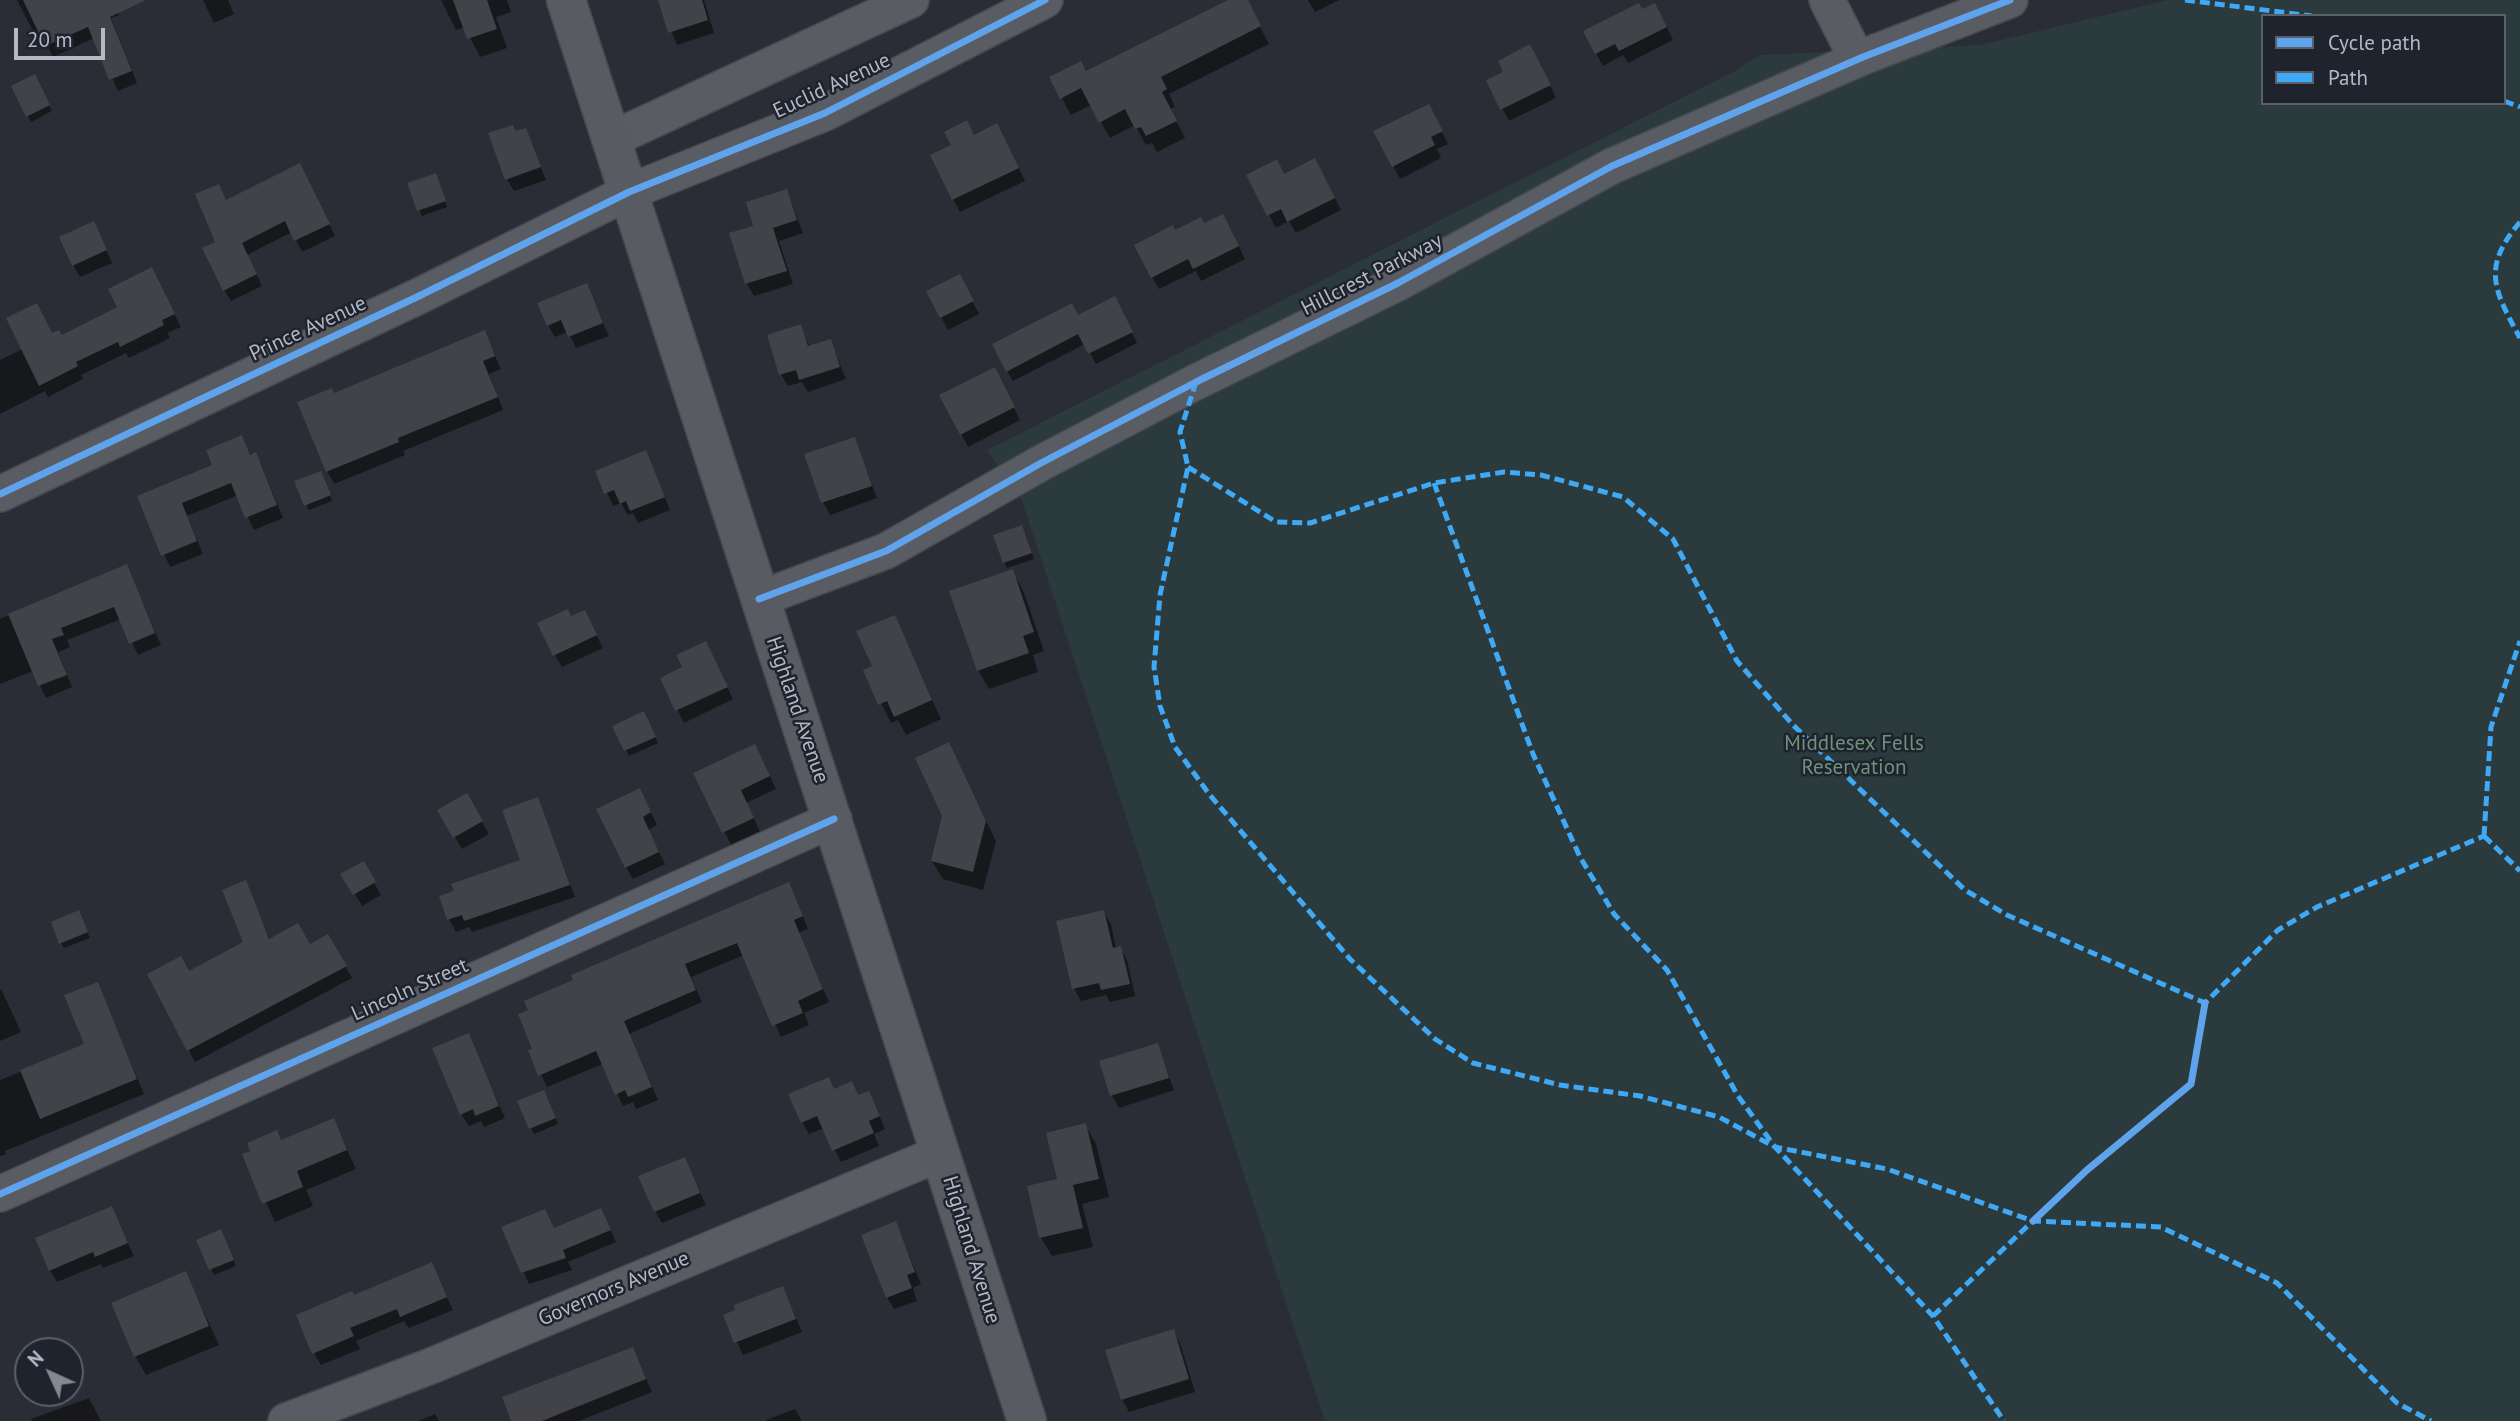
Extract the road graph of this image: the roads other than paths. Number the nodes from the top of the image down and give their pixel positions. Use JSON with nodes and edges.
{"nodes":[{"id":1,"x":566,"y":0,"type":"edge"},
{"id":2,"x":911,"y":0,"type":"edge"},
{"id":3,"x":1045,"y":0,"type":"edge"},
{"id":4,"x":1827,"y":0,"type":"edge"},
{"id":5,"x":1942,"y":0,"type":"edge"},
{"id":6,"x":1996,"y":5,"type":"edge"},
{"id":7,"x":1857,"y":59,"type":"junction"},
{"id":8,"x":610,"y":140,"type":"junction"},
{"id":9,"x":629,"y":192,"type":"junction"},
{"id":10,"x":0,"y":494,"type":"edge"},
{"id":11,"x":759,"y":599,"type":"junction"},
{"id":12,"x":834,"y":819,"type":"junction"},
{"id":13,"x":941,"y":1153,"type":"junction"},
{"id":14,"x":0,"y":1194,"type":"edge"},
{"id":15,"x":286,"y":1421,"type":"edge"},
{"id":16,"x":1027,"y":1421,"type":"edge"}],
"edges":[{"from":1,"to":8,"type":"main road","name":"Highland Avenue"},
{"from":2,"to":8,"type":"street","name":"Euclid Avenue"},
{"from":3,"to":9,"type":"street","name":"Euclid Avenue"},
{"from":4,"to":7,"type":"street"},
{"from":5,"to":6,"type":"street"},
{"from":6,"to":7,"type":"street","name":"Hillcrest Parkway"},
{"from":7,"to":11,"type":"street","name":"Hillcrest Parkway"},
{"from":8,"to":9,"type":"main road","name":"Highland Avenue"},
{"from":9,"to":10,"type":"street","name":"Prince Avenue"},
{"from":9,"to":11,"type":"main road","name":"Highland Avenue"},
{"from":11,"to":12,"type":"main road","name":"Highland Avenue"},
{"from":12,"to":13,"type":"main road","name":"Highland Avenue"},
{"from":12,"to":14,"type":"street","name":"Lincoln Street"},
{"from":13,"to":15,"type":"street","name":"Governors Avenue"},
{"from":13,"to":16,"type":"main road","name":"Highland Avenue"}]}
